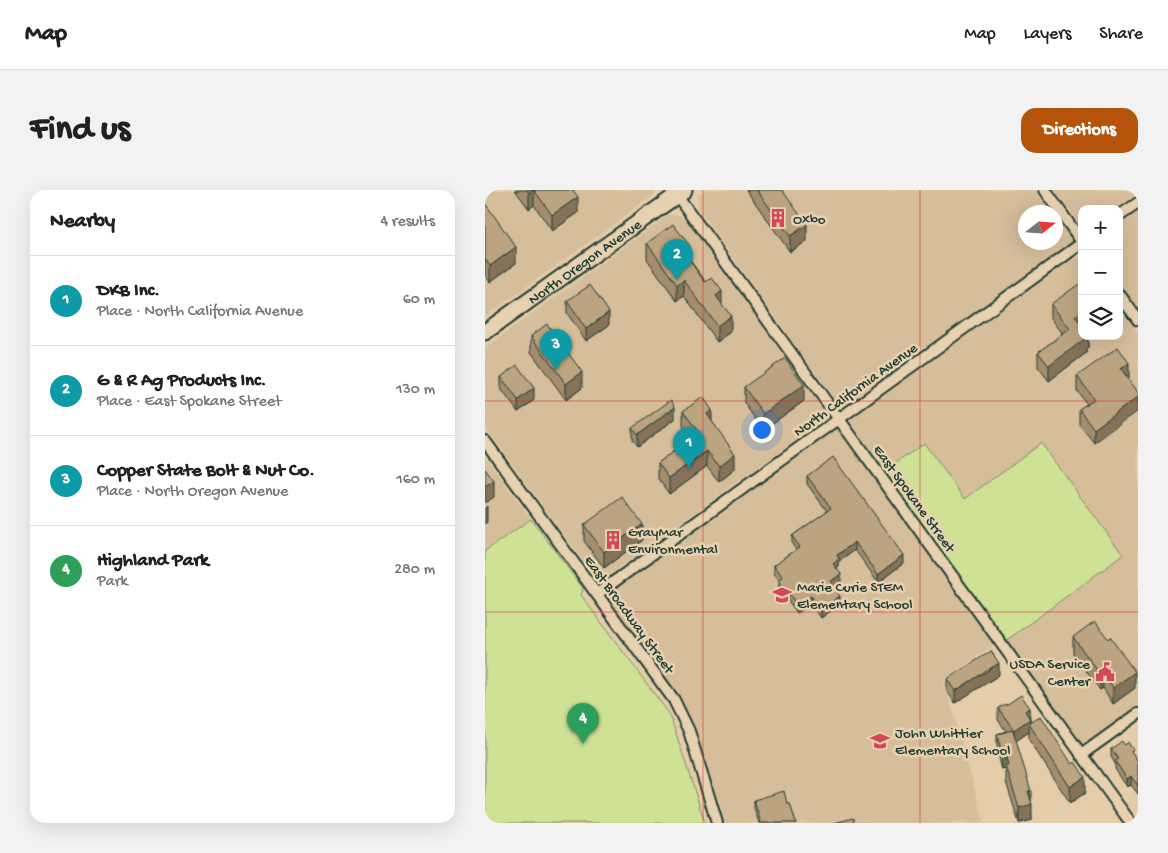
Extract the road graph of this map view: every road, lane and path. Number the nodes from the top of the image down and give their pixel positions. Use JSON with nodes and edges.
{"nodes":[{"id":1,"x":1045,"y":190,"type":"edge"},
{"id":2,"x":678,"y":192,"type":"edge"},
{"id":3,"x":1138,"y":203,"type":"edge"},
{"id":4,"x":1123,"y":213,"type":"edge"},
{"id":5,"x":1078,"y":237,"type":"edge"},
{"id":6,"x":1078,"y":246,"type":"edge"},
{"id":7,"x":1120,"y":295,"type":"edge"},
{"id":8,"x":1138,"y":320,"type":"edge"},
{"id":9,"x":485,"y":332,"type":"edge"},
{"id":10,"x":839,"y":419,"type":"junction"},
{"id":11,"x":485,"y":441,"type":"edge"},
{"id":12,"x":597,"y":594,"type":"junction"},
{"id":13,"x":1138,"y":714,"type":"edge"},
{"id":14,"x":1081,"y":755,"type":"junction"},
{"id":15,"x":717,"y":823,"type":"edge"},
{"id":16,"x":1131,"y":823,"type":"edge"}],
"edges":[{"from":1,"to":5,"type":"street"},
{"from":2,"to":9,"type":"main road","name":"North Oregon Avenue"},
{"from":2,"to":10,"type":"street","name":"East Spokane Street"},
{"from":3,"to":4,"type":"street"},
{"from":6,"to":10,"type":"street","name":"North California Avenue"},
{"from":7,"to":8,"type":"street"},
{"from":10,"to":12,"type":"street","name":"North California Avenue"},
{"from":10,"to":14,"type":"street","name":"East Spokane Street"},
{"from":11,"to":12,"type":"street","name":"East Broadway Street"},
{"from":12,"to":15,"type":"street","name":"East Broadway Street"},
{"from":13,"to":14,"type":"street"},
{"from":14,"to":16,"type":"street","name":"East Spokane Street"}]}
